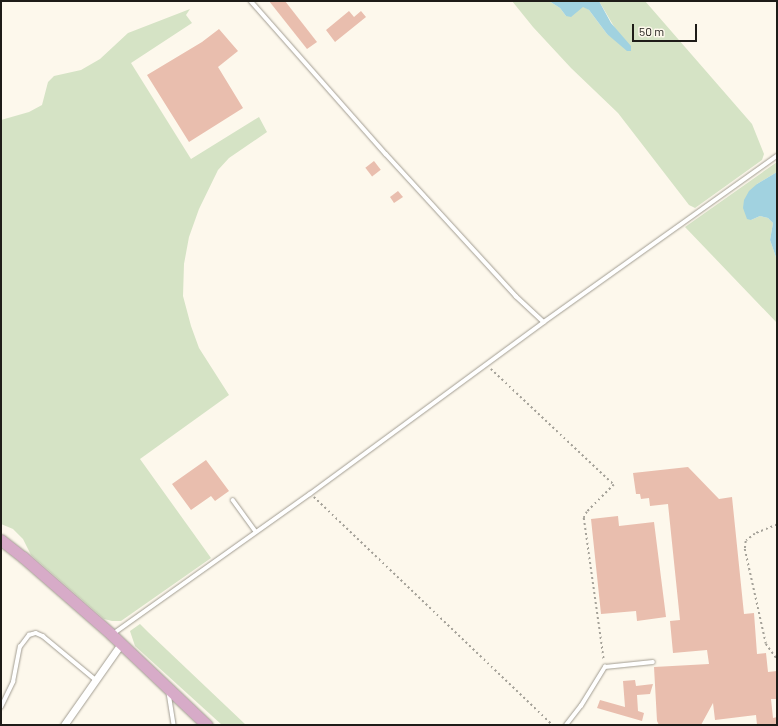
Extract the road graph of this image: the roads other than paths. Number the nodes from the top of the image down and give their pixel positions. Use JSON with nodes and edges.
{"nodes":[{"id":1,"x":251,"y":1,"type":"edge"},
{"id":2,"x":777,"y":156,"type":"edge"},
{"id":3,"x":544,"y":322,"type":"junction"},
{"id":4,"x":233,"y":500,"type":"dead end"},
{"id":5,"x":256,"y":532,"type":"junction"},
{"id":6,"x":1,"y":540,"type":"edge"},
{"id":7,"x":112,"y":634,"type":"junction"},
{"id":8,"x":121,"y":644,"type":"junction"},
{"id":9,"x":653,"y":662,"type":"dead end"},
{"id":10,"x":96,"y":680,"type":"junction"},
{"id":11,"x":168,"y":690,"type":"junction"},
{"id":12,"x":1,"y":707,"type":"edge"},
{"id":13,"x":64,"y":725,"type":"edge"},
{"id":14,"x":174,"y":725,"type":"edge"},
{"id":15,"x":207,"y":725,"type":"edge"},
{"id":16,"x":566,"y":725,"type":"edge"}],
"edges":[{"from":1,"to":3,"type":"lane"},
{"from":2,"to":3,"type":"lane"},
{"from":3,"to":5,"type":"lane"},
{"from":4,"to":5,"type":"lane"},
{"from":5,"to":7,"type":"lane"},
{"from":6,"to":7,"type":"main road"},
{"from":7,"to":8,"type":"main road"},
{"from":8,"to":10,"type":"street"},
{"from":8,"to":11,"type":"main road"},
{"from":9,"to":16,"type":"lane"},
{"from":10,"to":12,"type":"lane"},
{"from":10,"to":13,"type":"street"},
{"from":11,"to":14,"type":"lane"},
{"from":11,"to":15,"type":"main road"}]}
